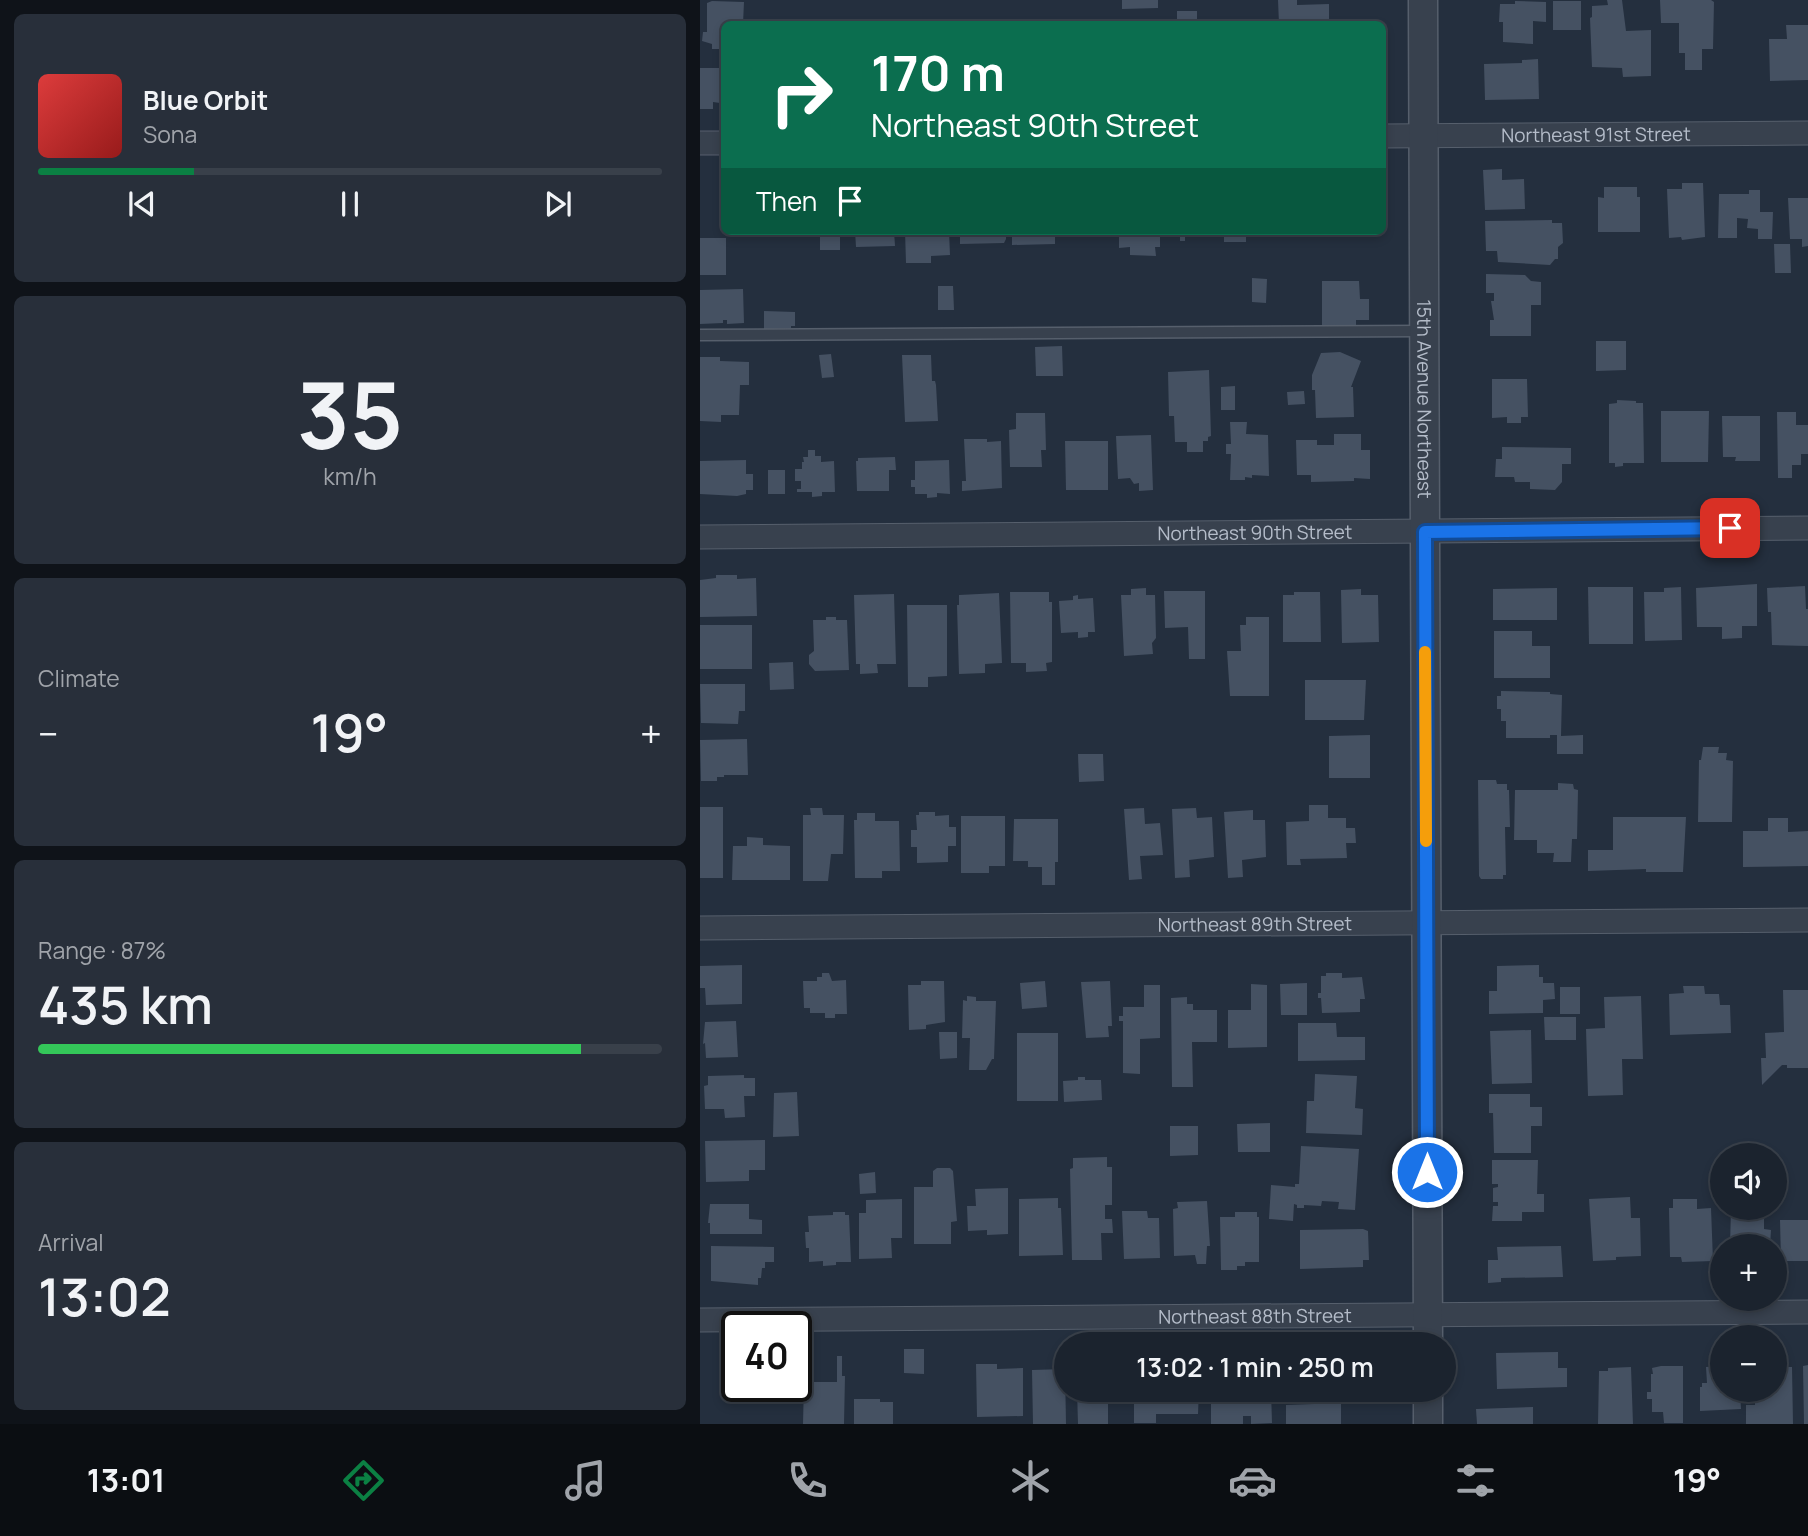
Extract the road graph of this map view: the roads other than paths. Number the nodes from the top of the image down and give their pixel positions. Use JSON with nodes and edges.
{"nodes":[{"id":1,"x":1423,"y":0,"type":"edge"},
{"id":2,"x":1808,"y":134,"type":"edge"},
{"id":3,"x":1423,"y":135,"type":"junction"},
{"id":4,"x":1386,"y":136,"type":"edge"},
{"id":5,"x":700,"y":143,"type":"edge"},
{"id":6,"x":721,"y":143,"type":"edge"},
{"id":7,"x":1424,"y":331,"type":"junction"},
{"id":8,"x":700,"y":335,"type":"edge"},
{"id":9,"x":1808,"y":528,"type":"edge"},
{"id":10,"x":1425,"y":532,"type":"junction"},
{"id":11,"x":700,"y":537,"type":"edge"},
{"id":12,"x":1808,"y":920,"type":"edge"},
{"id":13,"x":1426,"y":922,"type":"junction"},
{"id":14,"x":700,"y":928,"type":"edge"},
{"id":15,"x":1808,"y":1312,"type":"edge"},
{"id":16,"x":1427,"y":1315,"type":"junction"},
{"id":17,"x":700,"y":1320,"type":"edge"},
{"id":18,"x":1428,"y":1332,"type":"edge"},
{"id":19,"x":1428,"y":1402,"type":"edge"},
{"id":20,"x":1428,"y":1424,"type":"edge"}],
"edges":[{"from":1,"to":3,"type":"street","name":"15th Avenue Northeast"},
{"from":2,"to":3,"type":"street","name":"Northeast 91st Street"},
{"from":3,"to":4,"type":"street","name":"Northeast 91st Street"},
{"from":3,"to":7,"type":"street","name":"15th Avenue Northeast"},
{"from":5,"to":6,"type":"street"},
{"from":7,"to":8,"type":"lane"},
{"from":7,"to":10,"type":"street","name":"15th Avenue Northeast"},
{"from":9,"to":10,"type":"street","name":"Northeast 90th Street"},
{"from":10,"to":11,"type":"street","name":"Northeast 90th Street"},
{"from":10,"to":13,"type":"street","name":"15th Avenue Northeast"},
{"from":12,"to":13,"type":"street","name":"Northeast 89th Street"},
{"from":13,"to":14,"type":"street","name":"Northeast 89th Street"},
{"from":13,"to":16,"type":"street","name":"15th Avenue Northeast"},
{"from":15,"to":16,"type":"street","name":"Northeast 88th Street"},
{"from":16,"to":17,"type":"street","name":"Northeast 88th Street"},
{"from":16,"to":18,"type":"street","name":"15th Avenue Northeast"},
{"from":19,"to":20,"type":"street"}]}
